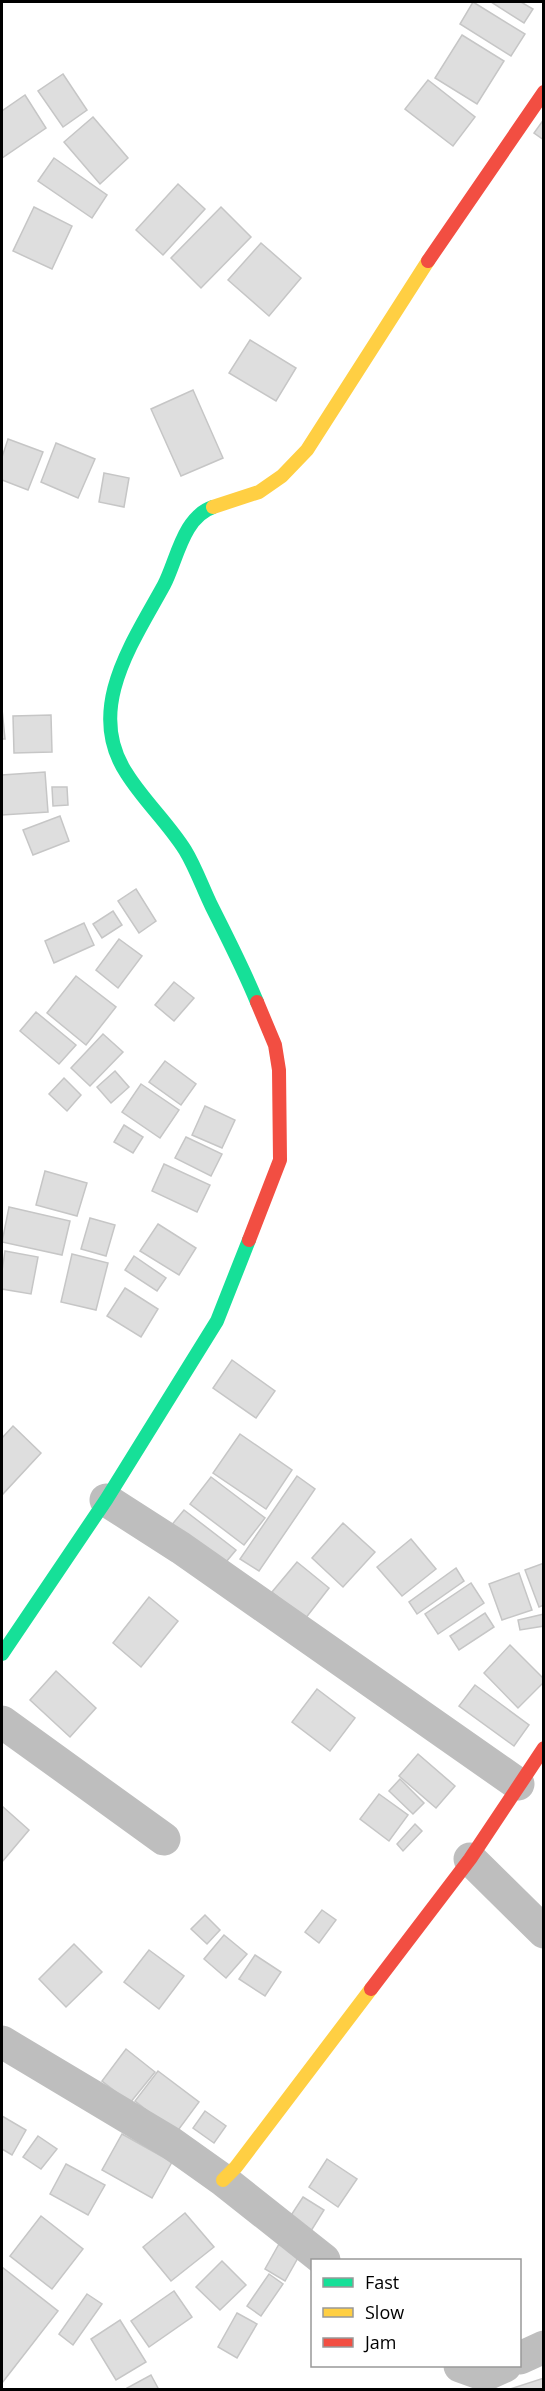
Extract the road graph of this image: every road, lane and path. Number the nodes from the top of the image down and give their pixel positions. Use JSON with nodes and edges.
{"nodes":[{"id":1,"x":543,"y":92,"type":"edge"},
{"id":2,"x":106,"y":1500,"type":"junction"},
{"id":3,"x":2,"y":1654,"type":"edge"},
{"id":4,"x":2,"y":1722,"type":"edge"},
{"id":5,"x":543,"y":1748,"type":"edge"},
{"id":6,"x":518,"y":1784,"type":"junction"},
{"id":7,"x":164,"y":1839,"type":"dead end"},
{"id":8,"x":470,"y":1859,"type":"junction"},
{"id":9,"x":543,"y":1932,"type":"edge"},
{"id":10,"x":2,"y":2042,"type":"edge"},
{"id":11,"x":223,"y":2180,"type":"junction"},
{"id":12,"x":323,"y":2259,"type":"edge"},
{"id":13,"x":543,"y":2347,"type":"edge"},
{"id":14,"x":521,"y":2357,"type":"edge"},
{"id":15,"x":463,"y":2367,"type":"edge"},
{"id":16,"x":503,"y":2367,"type":"edge"}],
"edges":[{"from":1,"to":2,"type":"street"},
{"from":2,"to":3,"type":"street"},
{"from":2,"to":6,"type":"street"},
{"from":4,"to":7,"type":"street"},
{"from":5,"to":6,"type":"street"},
{"from":6,"to":8,"type":"street"},
{"from":8,"to":9,"type":"street"},
{"from":8,"to":11,"type":"street"},
{"from":10,"to":11,"type":"street"},
{"from":11,"to":12,"type":"street"},
{"from":13,"to":14,"type":"street"},
{"from":15,"to":16,"type":"street"}]}
